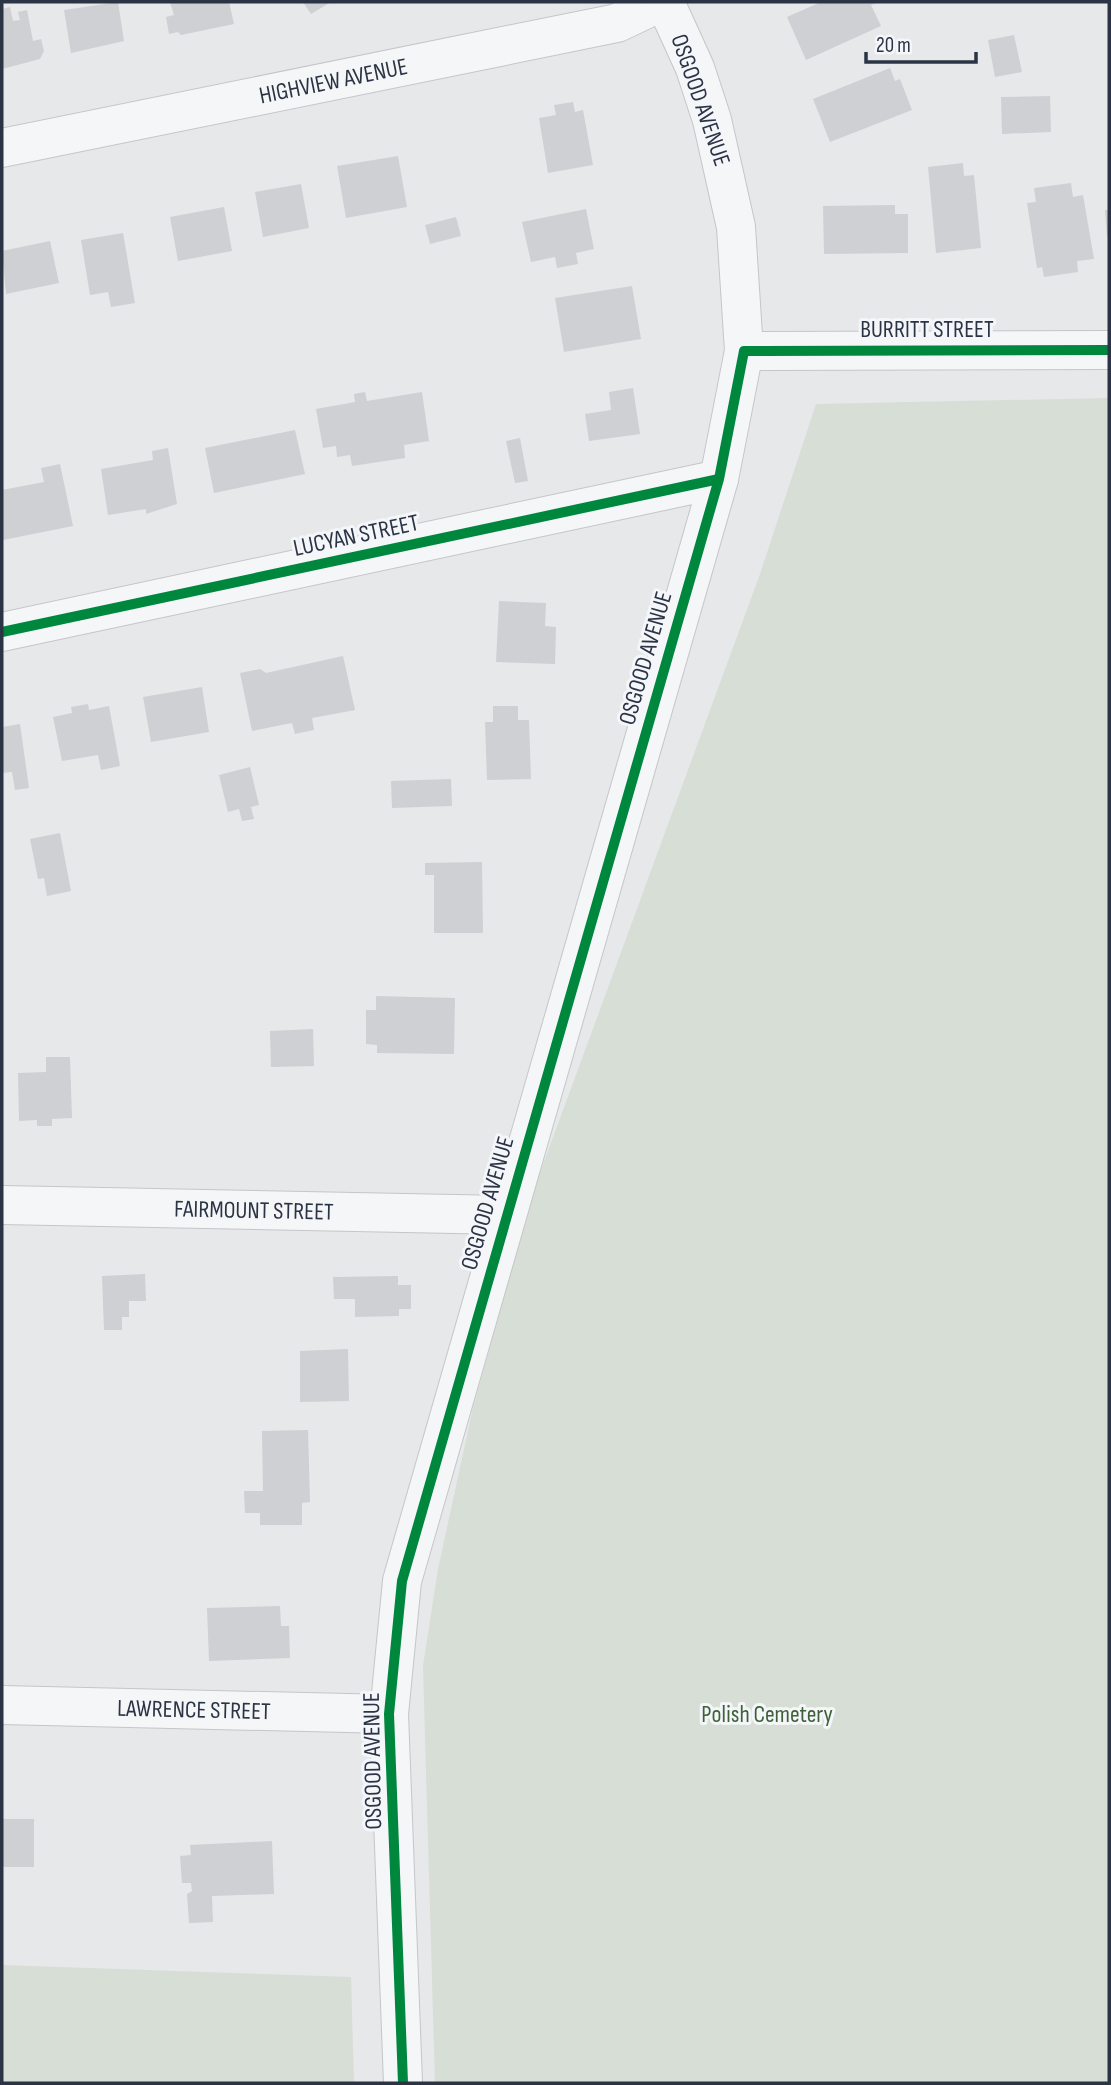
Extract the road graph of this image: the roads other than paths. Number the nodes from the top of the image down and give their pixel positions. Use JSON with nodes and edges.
{"nodes":[{"id":1,"x":663,"y":2,"type":"edge"},
{"id":2,"x":2,"y":148,"type":"edge"},
{"id":3,"x":1109,"y":350,"type":"edge"},
{"id":4,"x":744,"y":351,"type":"junction"},
{"id":5,"x":719,"y":479,"type":"junction"},
{"id":6,"x":2,"y":632,"type":"edge"},
{"id":7,"x":2,"y":1205,"type":"edge"},
{"id":8,"x":505,"y":1215,"type":"junction"},
{"id":9,"x":2,"y":1705,"type":"edge"},
{"id":10,"x":389,"y":1714,"type":"junction"},
{"id":11,"x":403,"y":2083,"type":"edge"}],
"edges":[{"from":1,"to":2,"type":"street","name":"HIGHVIEW AVENUE"},
{"from":1,"to":4,"type":"street","name":"OSGOOD AVENUE"},
{"from":3,"to":4,"type":"street","name":"BURRITT STREET"},
{"from":4,"to":5,"type":"street","name":"OSGOOD AVENUE"},
{"from":5,"to":6,"type":"street","name":"LUCYAN STREET"},
{"from":5,"to":8,"type":"street","name":"OSGOOD AVENUE"},
{"from":7,"to":8,"type":"street","name":"FAIRMOUNT STREET"},
{"from":8,"to":10,"type":"street","name":"OSGOOD AVENUE"},
{"from":9,"to":10,"type":"street","name":"LAWRENCE STREET"},
{"from":10,"to":11,"type":"street","name":"OSGOOD AVENUE"}]}
